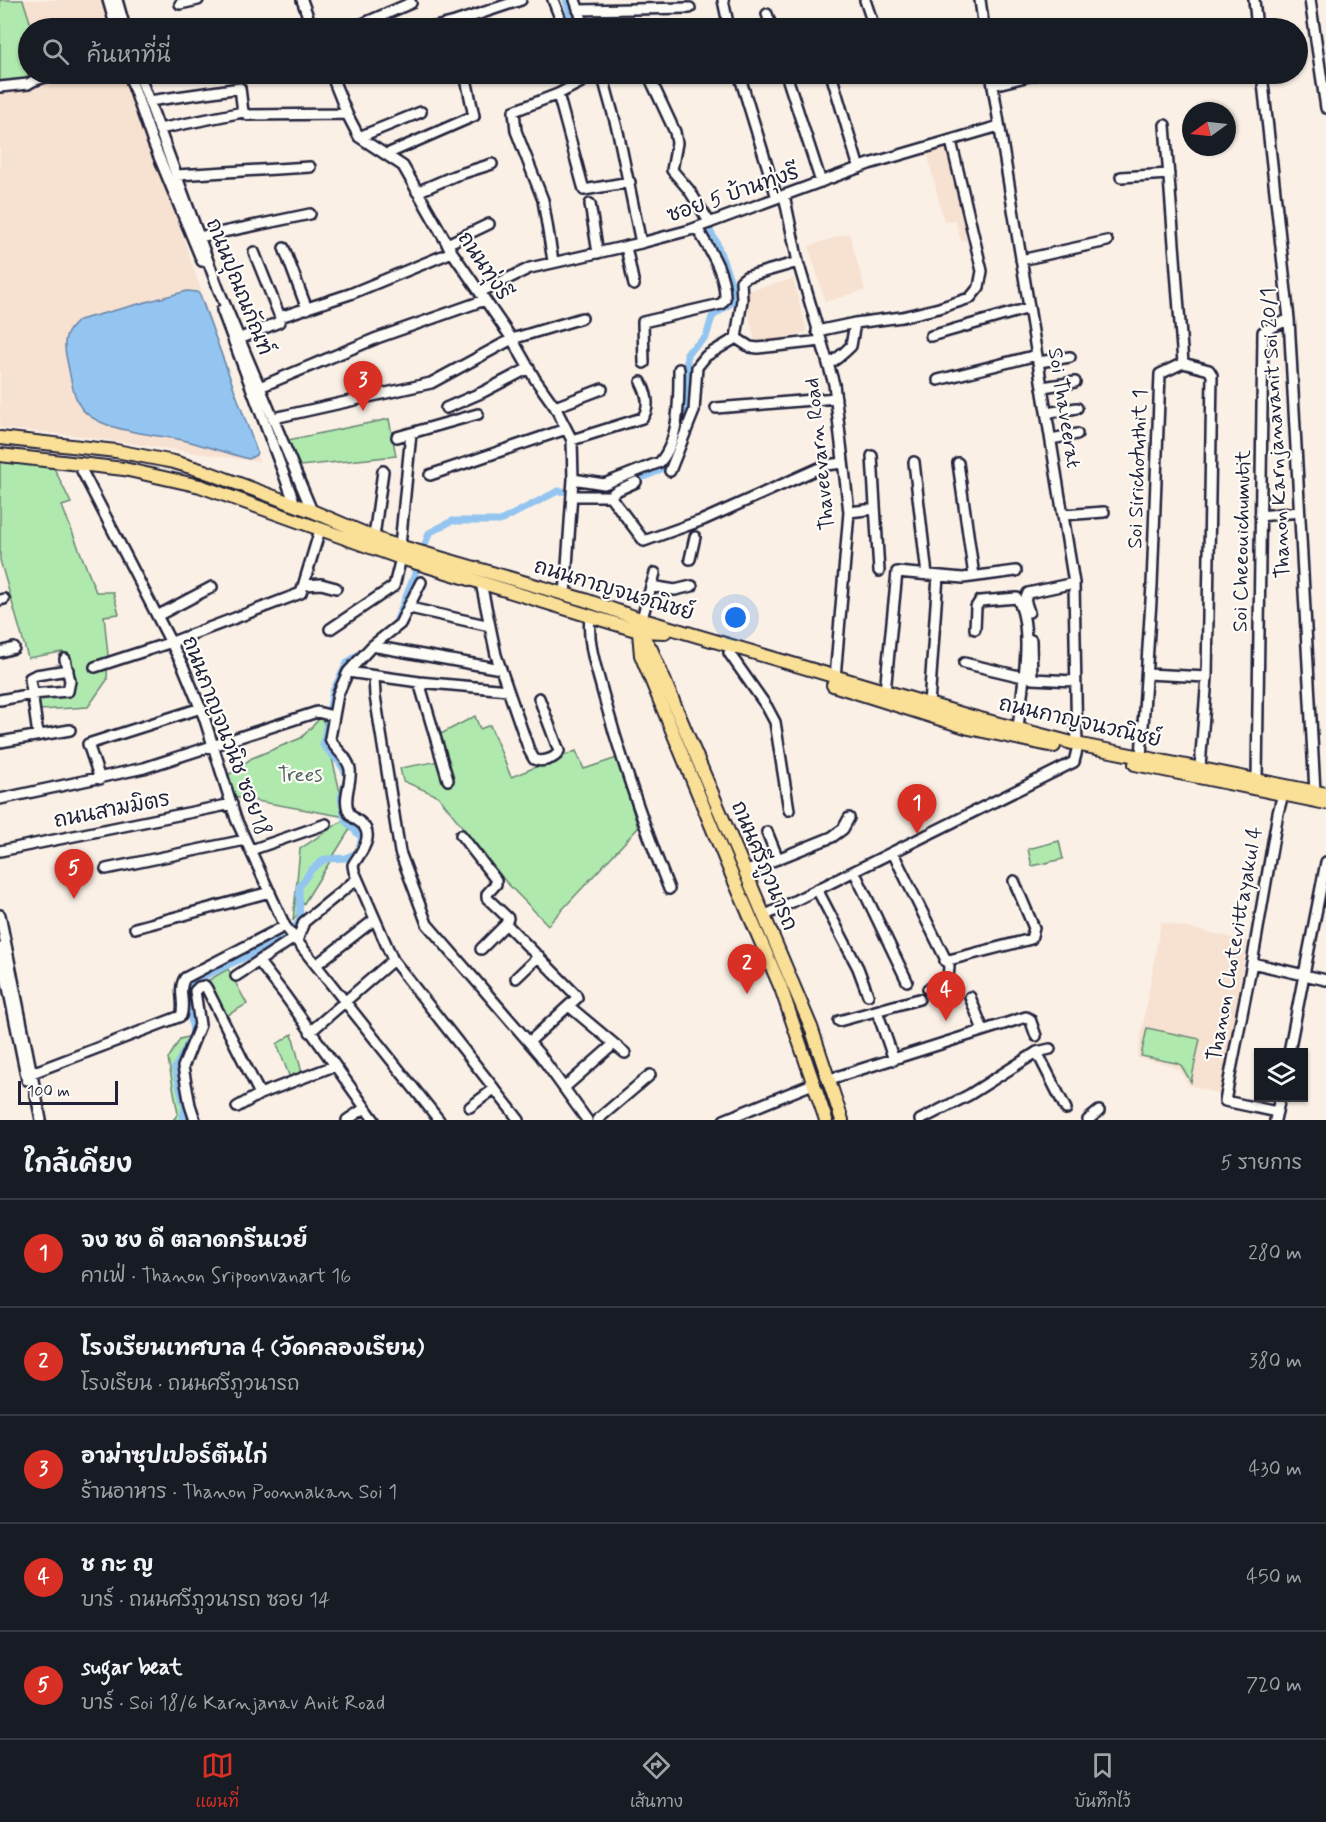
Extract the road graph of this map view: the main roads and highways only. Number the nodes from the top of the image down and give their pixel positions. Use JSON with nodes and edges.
{"nodes":[{"id":1,"x":0,"y":438,"type":"edge"},
{"id":2,"x":0,"y":455,"type":"edge"},
{"id":3,"x":295,"y":504,"type":"junction"},
{"id":4,"x":312,"y":511,"type":"junction"},
{"id":5,"x":291,"y":519,"type":"junction"},
{"id":6,"x":308,"y":525,"type":"junction"},
{"id":7,"x":404,"y":553,"type":"junction"},
{"id":8,"x":434,"y":562,"type":"junction"},
{"id":9,"x":615,"y":617,"type":"junction"},
{"id":10,"x":640,"y":625,"type":"junction"},
{"id":11,"x":662,"y":628,"type":"junction"},
{"id":12,"x":646,"y":652,"type":"junction"},
{"id":13,"x":1077,"y":747,"type":"junction"},
{"id":14,"x":1320,"y":793,"type":"edge"},
{"id":15,"x":1326,"y":803,"type":"edge"},
{"id":16,"x":728,"y":848,"type":"junction"},
{"id":17,"x":830,"y":1079,"type":"junction"},
{"id":18,"x":815,"y":1083,"type":"junction"},
{"id":19,"x":826,"y":1120,"type":"edge"},
{"id":20,"x":842,"y":1120,"type":"edge"}],
"edges":[{"from":1,"to":3,"type":"main road","name":"ถนนกาญจนวณิชย์"},
{"from":2,"to":5,"type":"main road","name":"ถนนกาญจนวณิชย์"},
{"from":3,"to":4,"type":"main road","name":"ถนนกาญจนวณิชย์"},
{"from":3,"to":5,"type":"main road"},
{"from":4,"to":6,"type":"main road"},
{"from":4,"to":7,"type":"main road","name":"ถนนกาญจนวณิชย์"},
{"from":5,"to":6,"type":"main road","name":"ถนนกาญจนวณิชย์"},
{"from":6,"to":7,"type":"main road","name":"ถนนกาญจนวณิชย์"},
{"from":7,"to":8,"type":"main road","name":"ถนนกาญจนวณิชย์"},
{"from":8,"to":9,"type":"main road","name":"ถนนกาญจนวณิชย์"},
{"from":8,"to":9,"type":"main road","name":"ถนนกาญจนวณิชย์"},
{"from":9,"to":10,"type":"main road","name":"ถนนศรีภูวนารถ"},
{"from":9,"to":12,"type":"main road"},
{"from":10,"to":11,"type":"main road"},
{"from":10,"to":12,"type":"main road","name":"ถนนศรีภูวนารถ"},
{"from":11,"to":12,"type":"main road"},
{"from":11,"to":13,"type":"main road","name":"ถนนกาญจนวณิชย์"},
{"from":11,"to":13,"type":"main road","name":"ถนนกาญจนวณิชย์"},
{"from":12,"to":16,"type":"main road","name":"ถนนศรีภูวนารถ"},
{"from":13,"to":14,"type":"main road","name":"ถนนกาญจนวณิชย์"},
{"from":13,"to":15,"type":"main road","name":"ถนนกาญจนวณิชย์"},
{"from":16,"to":17,"type":"main road","name":"ถนนศรีภูวนารถ"},
{"from":16,"to":18,"type":"main road","name":"ถนนศรีภูวนารถ"},
{"from":17,"to":18,"type":"main road"},
{"from":17,"to":20,"type":"main road","name":"ถนนศรีภูวนารถ"},
{"from":18,"to":19,"type":"main road","name":"ถนนศรีภูวนารถ"}]}
